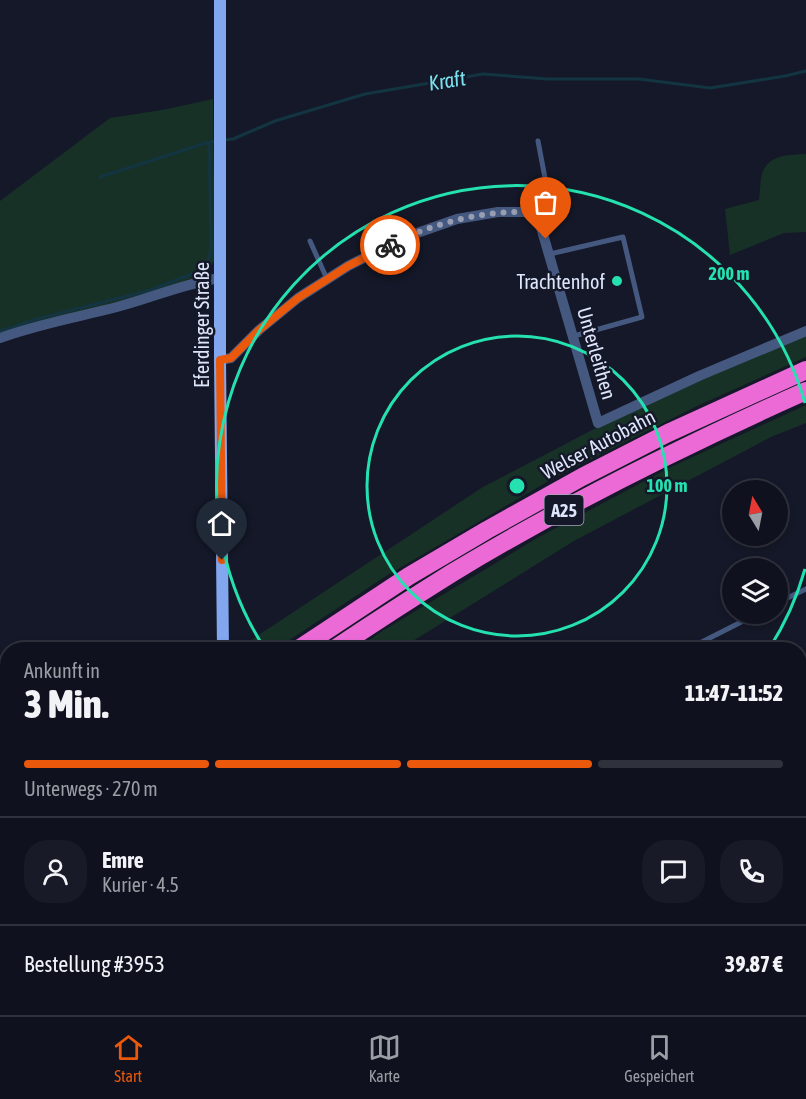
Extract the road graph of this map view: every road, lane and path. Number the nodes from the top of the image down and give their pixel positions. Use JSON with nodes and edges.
{"nodes":[{"id":1,"x":220,"y":0,"type":"edge"},
{"id":2,"x":538,"y":141,"type":"dead end"},
{"id":3,"x":538,"y":217,"type":"junction"},
{"id":4,"x":310,"y":242,"type":"dead end"},
{"id":5,"x":550,"y":254,"type":"junction"},
{"id":6,"x":220,"y":278,"type":"junction"},
{"id":7,"x":327,"y":279,"type":"junction"},
{"id":8,"x":806,"y":331,"type":"edge"},
{"id":9,"x":573,"y":336,"type":"junction"},
{"id":10,"x":0,"y":338,"type":"edge"},
{"id":11,"x":220,"y":360,"type":"junction"},
{"id":12,"x":806,"y":370,"type":"edge"},
{"id":13,"x":806,"y":391,"type":"edge"},
{"id":14,"x":806,"y":589,"type":"edge"},
{"id":15,"x":788,"y":598,"type":"edge"},
{"id":16,"x":737,"y":624,"type":"edge"},
{"id":17,"x":223,"y":642,"type":"edge"},
{"id":18,"x":309,"y":642,"type":"edge"},
{"id":19,"x":345,"y":642,"type":"edge"},
{"id":20,"x":702,"y":642,"type":"edge"}],
"edges":[{"from":1,"to":6,"type":"main road","name":"Eferdinger Straße"},
{"from":2,"to":3,"type":"lane"},
{"from":3,"to":5,"type":"street","name":"Unterleithen"},
{"from":3,"to":7,"type":"street"},
{"from":4,"to":7,"type":"lane"},
{"from":5,"to":9,"type":"street","name":"Unterleithen"},
{"from":5,"to":9,"type":"lane"},
{"from":6,"to":10,"type":"street"},
{"from":6,"to":11,"type":"main road","name":"Eferdinger Straße"},
{"from":7,"to":11,"type":"street"},
{"from":8,"to":9,"type":"street","name":"Unterleithen"},
{"from":11,"to":17,"type":"main road","name":"Eferdinger Straße"},
{"from":12,"to":18,"type":"highway","name":"Welser Autobahn","number":"A25"},
{"from":13,"to":19,"type":"highway","number":"A25"},
{"from":14,"to":15,"type":"lane"},
{"from":16,"to":20,"type":"lane"}]}
